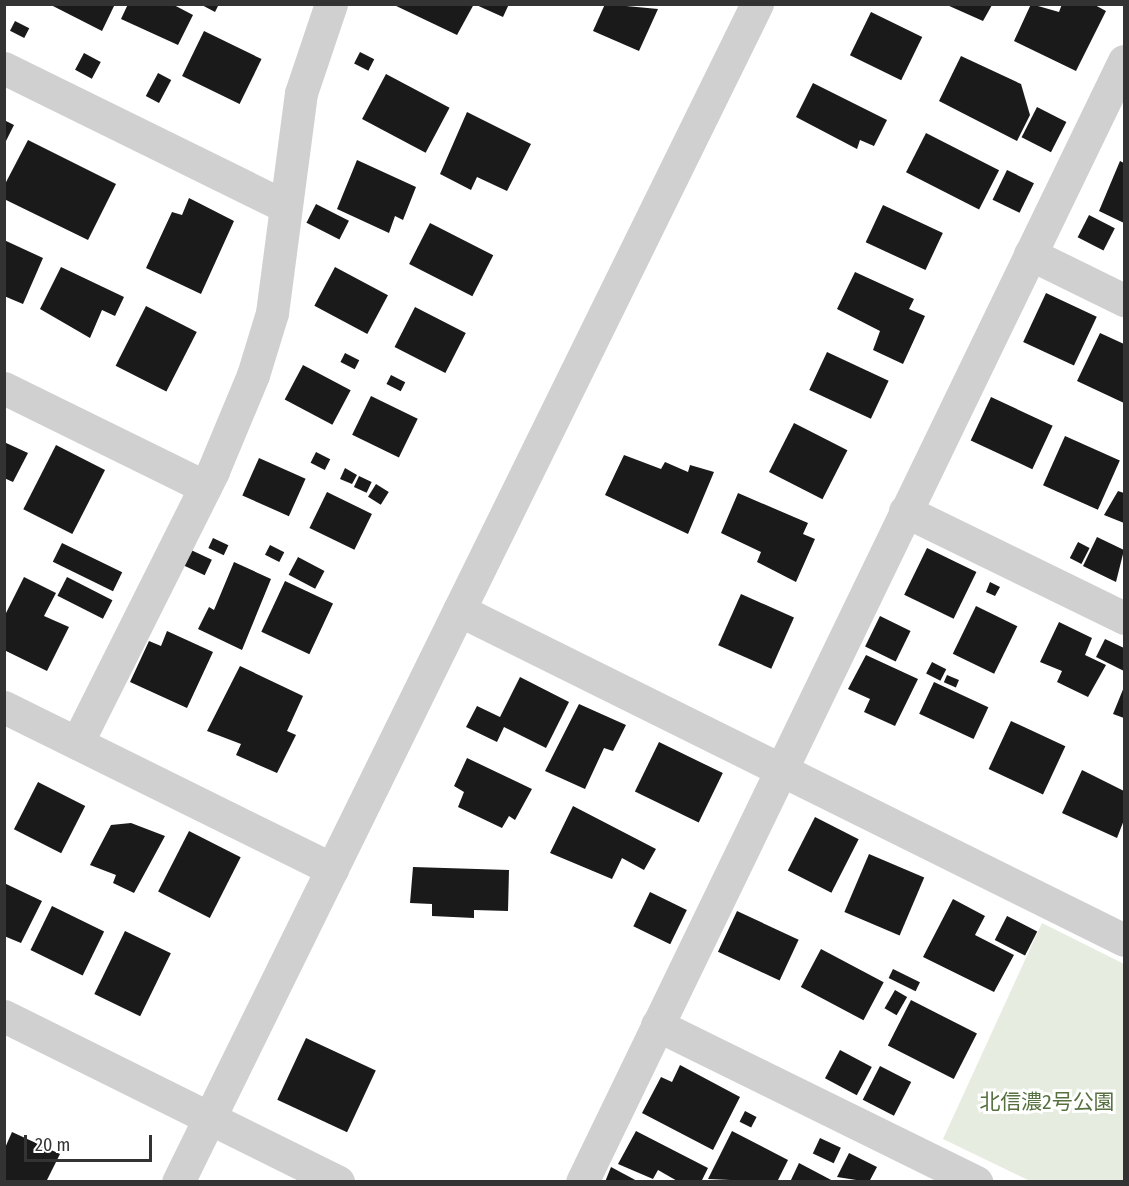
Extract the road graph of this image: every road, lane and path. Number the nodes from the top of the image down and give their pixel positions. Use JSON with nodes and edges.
{"nodes":[{"id":1,"x":331,"y":4,"type":"edge"},
{"id":2,"x":757,"y":4,"type":"edge"},
{"id":3,"x":1125,"y":61,"type":"edge"},
{"id":4,"x":4,"y":68,"type":"edge"},
{"id":5,"x":285,"y":206,"type":"junction"},
{"id":6,"x":1030,"y":254,"type":"junction"},
{"id":7,"x":1125,"y":300,"type":"edge"},
{"id":8,"x":4,"y":388,"type":"edge"},
{"id":9,"x":205,"y":487,"type":"junction"},
{"id":10,"x":905,"y":511,"type":"junction"},
{"id":11,"x":459,"y":610,"type":"junction"},
{"id":12,"x":1125,"y":618,"type":"edge"},
{"id":13,"x":4,"y":707,"type":"edge"},
{"id":14,"x":77,"y":743,"type":"junction"},
{"id":15,"x":779,"y":769,"type":"junction"},
{"id":16,"x":332,"y":869,"type":"junction"},
{"id":17,"x":1125,"y":940,"type":"edge"},
{"id":18,"x":4,"y":1016,"type":"edge"},
{"id":19,"x":657,"y":1025,"type":"junction"},
{"id":20,"x":210,"y":1117,"type":"junction"},
{"id":21,"x":178,"y":1182,"type":"edge"},
{"id":22,"x":338,"y":1182,"type":"edge"},
{"id":23,"x":582,"y":1182,"type":"edge"},
{"id":24,"x":976,"y":1182,"type":"edge"}],
"edges":[{"from":1,"to":5,"type":"street"},
{"from":2,"to":11,"type":"street"},
{"from":3,"to":6,"type":"street"},
{"from":4,"to":5,"type":"street"},
{"from":5,"to":9,"type":"street"},
{"from":6,"to":7,"type":"street"},
{"from":6,"to":10,"type":"street"},
{"from":8,"to":9,"type":"street"},
{"from":9,"to":14,"type":"street"},
{"from":10,"to":12,"type":"street"},
{"from":10,"to":15,"type":"street"},
{"from":11,"to":15,"type":"street"},
{"from":11,"to":16,"type":"street"},
{"from":13,"to":14,"type":"street"},
{"from":14,"to":16,"type":"street"},
{"from":15,"to":17,"type":"street"},
{"from":15,"to":19,"type":"street"},
{"from":16,"to":20,"type":"street"},
{"from":18,"to":20,"type":"street"},
{"from":19,"to":23,"type":"street"},
{"from":19,"to":24,"type":"street"},
{"from":20,"to":21,"type":"street"},
{"from":20,"to":22,"type":"street"}]}
